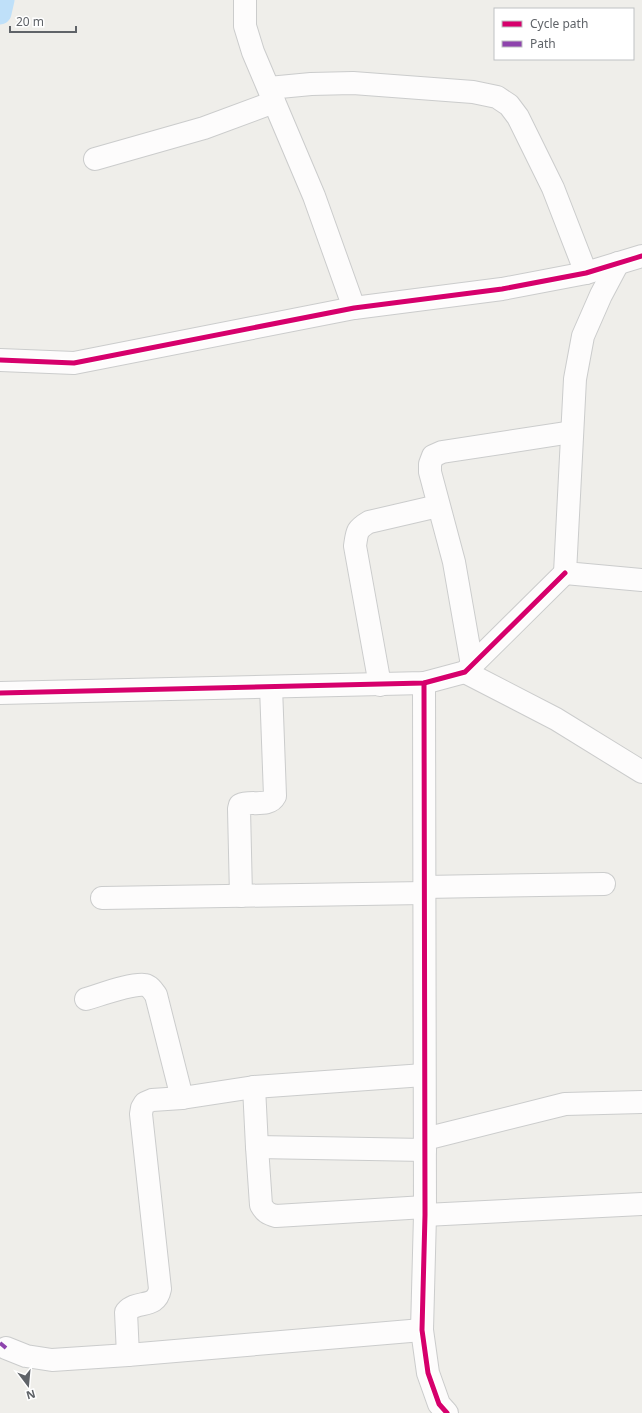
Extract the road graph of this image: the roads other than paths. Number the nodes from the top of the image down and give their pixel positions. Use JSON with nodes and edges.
{"nodes":[{"id":1,"x":245,"y":0,"type":"edge"},
{"id":2,"x":272,"y":95,"type":"junction"},
{"id":3,"x":95,"y":159,"type":"dead end"},
{"id":4,"x":642,"y":256,"type":"edge"},
{"id":5,"x":618,"y":262,"type":"junction"},
{"id":6,"x":586,"y":273,"type":"junction"},
{"id":7,"x":354,"y":308,"type":"junction"},
{"id":8,"x":0,"y":360,"type":"edge"},
{"id":9,"x":572,"y":432,"type":"junction"},
{"id":10,"x":438,"y":506,"type":"junction"},
{"id":11,"x":565,"y":573,"type":"junction"},
{"id":12,"x":642,"y":580,"type":"edge"},
{"id":13,"x":469,"y":668,"type":"junction"},
{"id":14,"x":424,"y":683,"type":"junction"},
{"id":15,"x":380,"y":685,"type":"junction"},
{"id":16,"x":271,"y":687,"type":"junction"},
{"id":17,"x":0,"y":693,"type":"edge"},
{"id":18,"x":642,"y":772,"type":"edge"},
{"id":19,"x":604,"y":884,"type":"dead end"},
{"id":20,"x":424,"y":890,"type":"junction"},
{"id":21,"x":241,"y":896,"type":"junction"},
{"id":22,"x":102,"y":898,"type":"dead end"},
{"id":23,"x":86,"y":999,"type":"dead end"},
{"id":24,"x":424,"y":1075,"type":"junction"},
{"id":25,"x":254,"y":1087,"type":"junction"},
{"id":26,"x":182,"y":1098,"type":"junction"},
{"id":27,"x":642,"y":1102,"type":"edge"},
{"id":28,"x":425,"y":1144,"type":"junction"},
{"id":29,"x":256,"y":1147,"type":"junction"},
{"id":30,"x":642,"y":1204,"type":"edge"},
{"id":31,"x":425,"y":1211,"type":"junction"},
{"id":32,"x":422,"y":1330,"type":"junction"},
{"id":33,"x":6,"y":1348,"type":"dead end"},
{"id":34,"x":128,"y":1355,"type":"junction"},
{"id":35,"x":447,"y":1413,"type":"edge"}],
"edges":[{"from":1,"to":2,"type":"street"},
{"from":2,"to":3,"type":"street"},
{"from":2,"to":6,"type":"street"},
{"from":2,"to":7,"type":"street"},
{"from":4,"to":5,"type":"street"},
{"from":5,"to":6,"type":"street"},
{"from":5,"to":9,"type":"street"},
{"from":6,"to":7,"type":"street"},
{"from":7,"to":8,"type":"street"},
{"from":9,"to":10,"type":"street"},
{"from":9,"to":11,"type":"street"},
{"from":10,"to":13,"type":"street"},
{"from":10,"to":15,"type":"street"},
{"from":11,"to":12,"type":"street"},
{"from":11,"to":13,"type":"street"},
{"from":13,"to":14,"type":"street"},
{"from":13,"to":18,"type":"street"},
{"from":14,"to":15,"type":"street"},
{"from":14,"to":20,"type":"street"},
{"from":15,"to":16,"type":"street"},
{"from":16,"to":17,"type":"street"},
{"from":16,"to":21,"type":"street"},
{"from":19,"to":20,"type":"street"},
{"from":20,"to":21,"type":"street"},
{"from":20,"to":24,"type":"street"},
{"from":21,"to":22,"type":"street"},
{"from":23,"to":26,"type":"street"},
{"from":24,"to":25,"type":"street"},
{"from":24,"to":28,"type":"street"},
{"from":25,"to":26,"type":"street"},
{"from":25,"to":29,"type":"street"},
{"from":26,"to":34,"type":"street"},
{"from":27,"to":28,"type":"street"},
{"from":28,"to":29,"type":"street"},
{"from":28,"to":31,"type":"street"},
{"from":29,"to":31,"type":"street"},
{"from":30,"to":31,"type":"street"},
{"from":31,"to":32,"type":"street"},
{"from":32,"to":34,"type":"street"},
{"from":32,"to":35,"type":"street"},
{"from":33,"to":34,"type":"street"}]}
